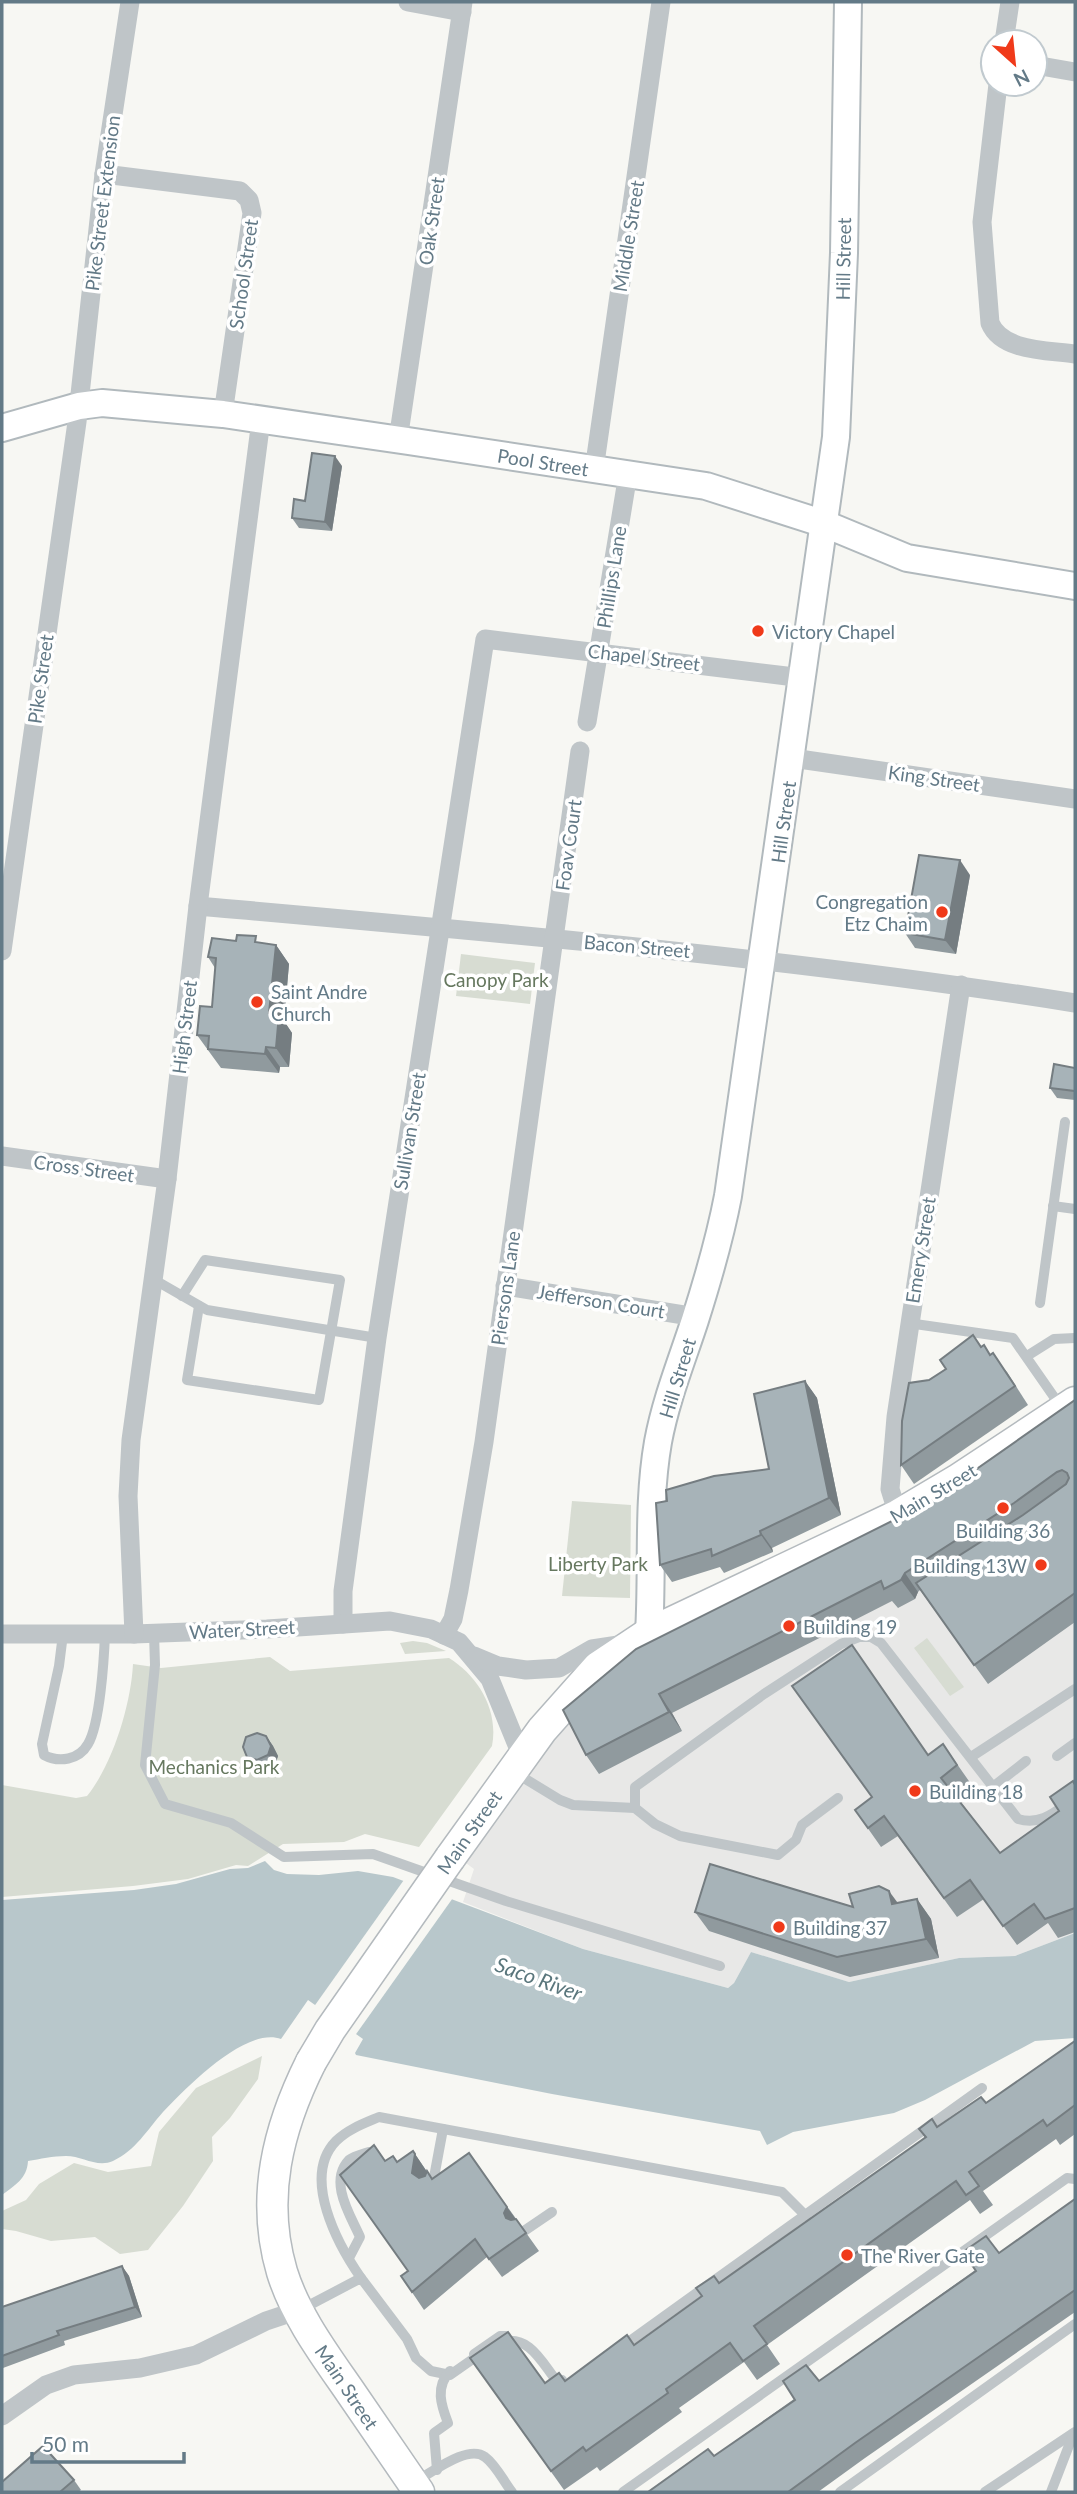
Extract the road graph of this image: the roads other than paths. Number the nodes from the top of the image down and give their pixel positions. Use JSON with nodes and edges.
{"nodes":[{"id":1,"x":130,"y":2,"type":"edge"},
{"id":2,"x":408,"y":2,"type":"edge"},
{"id":3,"x":661,"y":2,"type":"edge"},
{"id":4,"x":848,"y":2,"type":"edge"},
{"id":5,"x":1010,"y":2,"type":"edge"},
{"id":6,"x":463,"y":7,"type":"edge"},
{"id":7,"x":1006,"y":28,"type":"edge"},
{"id":8,"x":1049,"y":67,"type":"edge"},
{"id":9,"x":1075,"y":72,"type":"edge"},
{"id":10,"x":996,"y":98,"type":"edge"},
{"id":11,"x":104,"y":174,"type":"junction"},
{"id":12,"x":1075,"y":354,"type":"edge"},
{"id":13,"x":79,"y":406,"type":"junction"},
{"id":14,"x":222,"y":414,"type":"junction"},
{"id":15,"x":261,"y":420,"type":"junction"},
{"id":16,"x":2,"y":428,"type":"edge"},
{"id":17,"x":398,"y":440,"type":"junction"},
{"id":18,"x":594,"y":470,"type":"junction"},
{"id":19,"x":628,"y":474,"type":"junction"},
{"id":20,"x":825,"y":524,"type":"junction"},
{"id":21,"x":1075,"y":586,"type":"edge"},
{"id":22,"x":485,"y":639,"type":"joint"},
{"id":23,"x":598,"y":652,"type":"junction"},
{"id":24,"x":803,"y":678,"type":"junction"},
{"id":25,"x":587,"y":722,"type":"dead end"},
{"id":26,"x":580,"y":751,"type":"dead end"},
{"id":27,"x":792,"y":758,"type":"junction"},
{"id":28,"x":1075,"y":799,"type":"edge"},
{"id":29,"x":198,"y":906,"type":"junction"},
{"id":30,"x":441,"y":927,"type":"junction"},
{"id":31,"x":554,"y":938,"type":"junction"},
{"id":32,"x":2,"y":951,"type":"edge"},
{"id":33,"x":763,"y":959,"type":"junction"},
{"id":34,"x":961,"y":985,"type":"junction"},
{"id":35,"x":1075,"y":1003,"type":"edge"},
{"id":36,"x":1066,"y":1122,"type":"dead end"},
{"id":37,"x":2,"y":1156,"type":"edge"},
{"id":38,"x":167,"y":1179,"type":"junction"},
{"id":39,"x":1053,"y":1206,"type":"junction"},
{"id":40,"x":1075,"y":1209,"type":"edge"},
{"id":41,"x":153,"y":1279,"type":"junction"},
{"id":42,"x":505,"y":1286,"type":"junction"},
{"id":43,"x":182,"y":1296,"type":"junction"},
{"id":44,"x":1040,"y":1303,"type":"dead end"},
{"id":45,"x":199,"y":1306,"type":"junction"},
{"id":46,"x":696,"y":1317,"type":"junction"},
{"id":47,"x":908,"y":1323,"type":"junction"},
{"id":48,"x":331,"y":1330,"type":"junction"},
{"id":49,"x":377,"y":1338,"type":"junction"},
{"id":50,"x":1075,"y":1338,"type":"edge"},
{"id":51,"x":1027,"y":1356,"type":"junction"},
{"id":52,"x":1069,"y":1406,"type":"edge"},
{"id":53,"x":898,"y":1515,"type":"junction"},
{"id":54,"x":343,"y":1624,"type":"junction"},
{"id":55,"x":154,"y":1633,"type":"junction"},
{"id":56,"x":2,"y":1634,"type":"edge"},
{"id":57,"x":63,"y":1634,"type":"junction"},
{"id":58,"x":105,"y":1634,"type":"junction"},
{"id":59,"x":134,"y":1634,"type":"junction"},
{"id":60,"x":444,"y":1635,"type":"junction"},
{"id":61,"x":642,"y":1637,"type":"junction"},
{"id":62,"x":473,"y":1656,"type":"junction"},
{"id":63,"x":1075,"y":1689,"type":"edge"},
{"id":64,"x":1075,"y":1743,"type":"edge"},
{"id":65,"x":1057,"y":1756,"type":"dead end"},
{"id":66,"x":971,"y":1757,"type":"junction"},
{"id":67,"x":1027,"y":1761,"type":"dead end"},
{"id":68,"x":517,"y":1764,"type":"junction"},
{"id":69,"x":994,"y":1786,"type":"junction"},
{"id":70,"x":838,"y":1798,"type":"dead end"},
{"id":71,"x":1075,"y":1798,"type":"edge"},
{"id":72,"x":635,"y":1808,"type":"junction"},
{"id":73,"x":720,"y":1966,"type":"dead end"},
{"id":74,"x":982,"y":2088,"type":"dead end"},
{"id":75,"x":443,"y":2129,"type":"junction"},
{"id":76,"x":369,"y":2152,"type":"edge"},
{"id":77,"x":1075,"y":2179,"type":"edge"},
{"id":78,"x":432,"y":2189,"type":"edge"},
{"id":79,"x":552,"y":2212,"type":"dead end"},
{"id":80,"x":806,"y":2216,"type":"junction"},
{"id":81,"x":524,"y":2231,"type":"edge"},
{"id":82,"x":349,"y":2259,"type":"junction"},
{"id":83,"x":361,"y":2278,"type":"junction"},
{"id":84,"x":727,"y":2284,"type":"edge"},
{"id":85,"x":299,"y":2311,"type":"junction"},
{"id":86,"x":1075,"y":2324,"type":"edge"},
{"id":87,"x":2,"y":2416,"type":"edge"},
{"id":88,"x":1074,"y":2433,"type":"edge"},
{"id":89,"x":423,"y":2482,"type":"edge"},
{"id":90,"x":512,"y":2492,"type":"edge"},
{"id":91,"x":623,"y":2492,"type":"edge"},
{"id":92,"x":840,"y":2492,"type":"edge"},
{"id":93,"x":985,"y":2492,"type":"edge"},
{"id":94,"x":1051,"y":2492,"type":"edge"}],
"edges":[{"from":1,"to":11,"type":"street","name":"Pike Street Extension"},
{"from":2,"to":6,"type":"street"},
{"from":3,"to":18,"type":"street","name":"Middle Street"},
{"from":4,"to":20,"type":"street","name":"Hill Street"},
{"from":5,"to":7,"type":"street"},
{"from":6,"to":17,"type":"street","name":"Oak Street"},
{"from":8,"to":9,"type":"street"},
{"from":10,"to":12,"type":"street"},
{"from":11,"to":13,"type":"street","name":"Pike Street Extension"},
{"from":11,"to":14,"type":"street","name":"School Street"},
{"from":13,"to":14,"type":"street","name":"Pool Street"},
{"from":13,"to":16,"type":"street","name":"Pool Street"},
{"from":13,"to":32,"type":"street","name":"Pike Street"},
{"from":14,"to":15,"type":"street","name":"Pool Street"},
{"from":15,"to":17,"type":"street","name":"Pool Street"},
{"from":15,"to":29,"type":"street","name":"High Street"},
{"from":17,"to":18,"type":"street","name":"Pool Street"},
{"from":18,"to":19,"type":"street","name":"Pool Street"},
{"from":19,"to":20,"type":"street","name":"Pool Street"},
{"from":19,"to":23,"type":"street","name":"Phillips Lane"},
{"from":20,"to":21,"type":"street","name":"Pool Street"},
{"from":20,"to":24,"type":"street","name":"Hill Street"},
{"from":22,"to":23,"type":"street","name":"Chapel Street"},
{"from":22,"to":30,"type":"street","name":"Sullivan Street"},
{"from":23,"to":24,"type":"street","name":"Chapel Street"},
{"from":23,"to":25,"type":"street","name":"Phillips Lane"},
{"from":24,"to":27,"type":"street","name":"Hill Street"},
{"from":26,"to":31,"type":"street","name":"Foav Court"},
{"from":27,"to":28,"type":"street","name":"King Street"},
{"from":27,"to":33,"type":"street","name":"Hill Street"},
{"from":29,"to":30,"type":"street","name":"Bacon Street"},
{"from":29,"to":38,"type":"street","name":"High Street"},
{"from":30,"to":31,"type":"street","name":"Bacon Street"},
{"from":30,"to":49,"type":"street","name":"Sullivan Street"},
{"from":31,"to":33,"type":"street","name":"Bacon Street"},
{"from":31,"to":42,"type":"street","name":"Piersons Lane"},
{"from":33,"to":34,"type":"street","name":"Bacon Street"},
{"from":33,"to":46,"type":"street","name":"Hill Street"},
{"from":34,"to":35,"type":"street","name":"Bacon Street"},
{"from":34,"to":47,"type":"street","name":"Emery Street"},
{"from":36,"to":39,"type":"lane"},
{"from":37,"to":38,"type":"street","name":"Cross Street"},
{"from":38,"to":41,"type":"street","name":"High Street"},
{"from":39,"to":40,"type":"lane"},
{"from":39,"to":44,"type":"lane"},
{"from":41,"to":43,"type":"lane"},
{"from":41,"to":59,"type":"street","name":"High Street"},
{"from":42,"to":46,"type":"street","name":"Jefferson Court"},
{"from":42,"to":60,"type":"street","name":"Piersons Lane"},
{"from":43,"to":45,"type":"lane"},
{"from":43,"to":48,"type":"lane"},
{"from":45,"to":48,"type":"lane"},
{"from":45,"to":48,"type":"lane"},
{"from":46,"to":61,"type":"street","name":"Hill Street"},
{"from":47,"to":51,"type":"lane"},
{"from":47,"to":53,"type":"street","name":"Emery Street"},
{"from":48,"to":49,"type":"lane"},
{"from":49,"to":54,"type":"street","name":"Sullivan Street"},
{"from":50,"to":51,"type":"lane"},
{"from":51,"to":52,"type":"lane"},
{"from":52,"to":53,"type":"main road","name":"Main Street"},
{"from":53,"to":61,"type":"main road","name":"Main Street"},
{"from":54,"to":55,"type":"street","name":"Water Street"},
{"from":54,"to":60,"type":"street","name":"Water Street"},
{"from":55,"to":59,"type":"street","name":"Water Street"},
{"from":55,"to":73,"type":"lane"},
{"from":56,"to":57,"type":"street","name":"Water Street"},
{"from":57,"to":58,"type":"street","name":"Water Street"},
{"from":57,"to":58,"type":"lane"},
{"from":58,"to":59,"type":"street","name":"Water Street"},
{"from":60,"to":62,"type":"street","name":"Water Street"},
{"from":61,"to":62,"type":"street"},
{"from":61,"to":68,"type":"main road","name":"Main Street"},
{"from":62,"to":68,"type":"street"},
{"from":63,"to":66,"type":"lane"},
{"from":64,"to":65,"type":"lane"},
{"from":66,"to":69,"type":"lane"},
{"from":66,"to":72,"type":"lane"},
{"from":67,"to":69,"type":"lane"},
{"from":68,"to":72,"type":"lane"},
{"from":68,"to":85,"type":"main road","name":"Main Street","bridge":true},
{"from":69,"to":71,"type":"lane"},
{"from":70,"to":72,"type":"lane"},
{"from":74,"to":80,"type":"lane"},
{"from":75,"to":78,"type":"lane"},
{"from":75,"to":80,"type":"lane"},
{"from":75,"to":82,"type":"lane"},
{"from":76,"to":82,"type":"lane"},
{"from":77,"to":91,"type":"lane"},
{"from":79,"to":81,"type":"lane"},
{"from":80,"to":84,"type":"lane"},
{"from":82,"to":83,"type":"lane"},
{"from":83,"to":85,"type":"lane"},
{"from":83,"to":89,"type":"lane"},
{"from":85,"to":87,"type":"street"},
{"from":85,"to":89,"type":"main road","name":"Main Street"},
{"from":86,"to":92,"type":"lane"},
{"from":88,"to":93,"type":"lane"},
{"from":88,"to":94,"type":"lane"},
{"from":89,"to":90,"type":"lane"}]}
